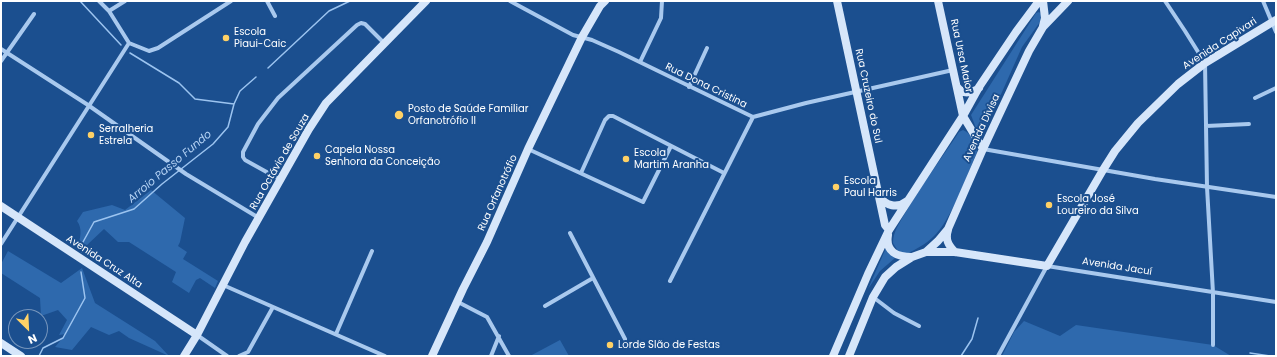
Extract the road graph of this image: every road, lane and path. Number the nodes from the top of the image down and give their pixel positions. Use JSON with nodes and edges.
{"nodes":[{"id":1,"x":99,"y":1,"type":"edge"},
{"id":2,"x":125,"y":1,"type":"edge"},
{"id":3,"x":231,"y":1,"type":"edge"},
{"id":4,"x":267,"y":1,"type":"edge"},
{"id":5,"x":426,"y":1,"type":"edge"},
{"id":6,"x":510,"y":1,"type":"edge"},
{"id":7,"x":605,"y":1,"type":"edge"},
{"id":8,"x":662,"y":1,"type":"edge"},
{"id":9,"x":837,"y":1,"type":"edge"},
{"id":10,"x":938,"y":1,"type":"edge"},
{"id":11,"x":1039,"y":1,"type":"edge"},
{"id":12,"x":1043,"y":1,"type":"edge"},
{"id":13,"x":1068,"y":1,"type":"edge"},
{"id":14,"x":1165,"y":1,"type":"edge"},
{"id":15,"x":1264,"y":1,"type":"edge"},
{"id":16,"x":109,"y":11,"type":"junction"},
{"id":17,"x":34,"y":14,"type":"dead end"},
{"id":18,"x":275,"y":16,"type":"dead end"},
{"id":19,"x":1274,"y":21,"type":"edge"},
{"id":20,"x":1043,"y":26,"type":"junction"},
{"id":21,"x":1276,"y":32,"type":"edge"},
{"id":22,"x":582,"y":37,"type":"junction"},
{"id":23,"x":129,"y":43,"type":"junction"},
{"id":24,"x":384,"y":43,"type":"junction"},
{"id":25,"x":707,"y":48,"type":"dead end"},
{"id":26,"x":1,"y":49,"type":"edge"},
{"id":27,"x":6,"y":52,"type":"junction"},
{"id":28,"x":1,"y":61,"type":"edge"},
{"id":29,"x":640,"y":62,"type":"junction"},
{"id":30,"x":1205,"y":63,"type":"junction"},
{"id":31,"x":953,"y":70,"type":"junction"},
{"id":32,"x":689,"y":87,"type":"junction"},
{"id":33,"x":957,"y":87,"type":"junction"},
{"id":34,"x":980,"y":87,"type":"junction"},
{"id":35,"x":1276,"y":88,"type":"edge"},
{"id":36,"x":856,"y":92,"type":"junction"},
{"id":37,"x":1255,"y":98,"type":"dead end"},
{"id":38,"x":88,"y":105,"type":"junction"},
{"id":39,"x":963,"y":116,"type":"junction"},
{"id":40,"x":753,"y":117,"type":"junction"},
{"id":41,"x":1249,"y":124,"type":"dead end"},
{"id":42,"x":1206,"y":126,"type":"junction"},
{"id":43,"x":671,"y":146,"type":"junction"},
{"id":44,"x":983,"y":148,"type":"junction"},
{"id":45,"x":528,"y":149,"type":"junction"},
{"id":46,"x":1103,"y":170,"type":"junction"},
{"id":47,"x":581,"y":173,"type":"junction"},
{"id":48,"x":724,"y":173,"type":"junction"},
{"id":49,"x":281,"y":180,"type":"junction"},
{"id":50,"x":1207,"y":187,"type":"junction"},
{"id":51,"x":879,"y":196,"type":"junction"},
{"id":52,"x":1276,"y":197,"type":"edge"},
{"id":53,"x":907,"y":201,"type":"junction"},
{"id":54,"x":1,"y":206,"type":"edge"},
{"id":55,"x":18,"y":218,"type":"junction"},
{"id":56,"x":259,"y":218,"type":"junction"},
{"id":57,"x":948,"y":229,"type":"junction"},
{"id":58,"x":889,"y":230,"type":"junction"},
{"id":59,"x":570,"y":233,"type":"dead end"},
{"id":60,"x":1,"y":244,"type":"edge"},
{"id":61,"x":372,"y":251,"type":"dead end"},
{"id":62,"x":926,"y":252,"type":"junction"},
{"id":63,"x":955,"y":252,"type":"junction"},
{"id":64,"x":912,"y":257,"type":"junction"},
{"id":65,"x":1047,"y":266,"type":"junction"},
{"id":66,"x":593,"y":278,"type":"junction"},
{"id":67,"x":670,"y":281,"type":"dead end"},
{"id":68,"x":222,"y":285,"type":"junction"},
{"id":69,"x":1213,"y":293,"type":"junction"},
{"id":70,"x":873,"y":297,"type":"junction"},
{"id":71,"x":458,"y":302,"type":"junction"},
{"id":72,"x":1276,"y":302,"type":"edge"},
{"id":73,"x":273,"y":306,"type":"junction"},
{"id":74,"x":545,"y":306,"type":"dead end"},
{"id":75,"x":919,"y":326,"type":"dead end"},
{"id":76,"x":336,"y":334,"type":"junction"},
{"id":77,"x":197,"y":335,"type":"junction"},
{"id":78,"x":499,"y":336,"type":"junction"},
{"id":79,"x":625,"y":339,"type":"dead end"},
{"id":80,"x":1,"y":343,"type":"edge"},
{"id":81,"x":1213,"y":345,"type":"dead end"},
{"id":82,"x":249,"y":354,"type":"edge"},
{"id":83,"x":21,"y":356,"type":"edge"},
{"id":84,"x":184,"y":356,"type":"edge"},
{"id":85,"x":227,"y":356,"type":"edge"},
{"id":86,"x":238,"y":356,"type":"edge"},
{"id":87,"x":386,"y":356,"type":"edge"},
{"id":88,"x":432,"y":356,"type":"edge"},
{"id":89,"x":491,"y":356,"type":"edge"},
{"id":90,"x":510,"y":356,"type":"edge"},
{"id":91,"x":833,"y":356,"type":"edge"},
{"id":92,"x":849,"y":356,"type":"edge"},
{"id":93,"x":998,"y":356,"type":"edge"}],
"edges":[{"from":1,"to":16,"type":"street"},
{"from":2,"to":16,"type":"street"},
{"from":3,"to":23,"type":"street"},
{"from":4,"to":18,"type":"street"},
{"from":5,"to":24,"type":"street","name":"Rua Octávio de Souza"},
{"from":6,"to":22,"type":"street","name":"Rua Dona Cristina"},
{"from":7,"to":22,"type":"street","name":"Rua Orfanotrófio"},
{"from":8,"to":29,"type":"street"},
{"from":9,"to":36,"type":"street","name":"Rua Cruzeiro do Sul"},
{"from":10,"to":31,"type":"street","name":"Rua Ursa Maior"},
{"from":11,"to":34,"type":"street","name":"Avenida Divisa"},
{"from":12,"to":20,"type":"street"},
{"from":13,"to":20,"type":"street","name":"Avenida Divisa"},
{"from":14,"to":30,"type":"street"},
{"from":15,"to":19,"type":"street"},
{"from":16,"to":23,"type":"street"},
{"from":17,"to":27,"type":"street"},
{"from":19,"to":21,"type":"street"},
{"from":19,"to":30,"type":"street","name":"Avenida Capivari"},
{"from":20,"to":44,"type":"street","name":"Avenida Divisa"},
{"from":22,"to":29,"type":"street","name":"Rua Dona Cristina"},
{"from":22,"to":45,"type":"street","name":"Rua Orfanotrófio"},
{"from":23,"to":38,"type":"street"},
{"from":24,"to":49,"type":"street","name":"Rua Octávio de Souza"},
{"from":24,"to":49,"type":"street"},
{"from":25,"to":32,"type":"street"},
{"from":26,"to":27,"type":"street"},
{"from":27,"to":28,"type":"street"},
{"from":27,"to":38,"type":"street"},
{"from":29,"to":32,"type":"street","name":"Rua Dona Cristina"},
{"from":30,"to":42,"type":"street"},
{"from":30,"to":46,"type":"street","name":"Avenida Capivari"},
{"from":31,"to":33,"type":"street","name":"Rua Ursa Maior"},
{"from":31,"to":36,"type":"street","name":"Rua Dona Cristina"},
{"from":32,"to":40,"type":"street","name":"Rua Dona Cristina"},
{"from":33,"to":34,"type":"street"},
{"from":33,"to":39,"type":"street","name":"Rua Ursa Maior"},
{"from":34,"to":39,"type":"street","name":"Avenida Divisa"},
{"from":35,"to":37,"type":"street"},
{"from":36,"to":40,"type":"street","name":"Rua Dona Cristina"},
{"from":36,"to":51,"type":"street","name":"Rua Cruzeiro do Sul"},
{"from":38,"to":55,"type":"street"},
{"from":38,"to":56,"type":"street"},
{"from":39,"to":44,"type":"street"},
{"from":39,"to":53,"type":"street","name":"Avenida Divisa"},
{"from":40,"to":48,"type":"street"},
{"from":41,"to":42,"type":"street"},
{"from":42,"to":50,"type":"street"},
{"from":43,"to":47,"type":"street"},
{"from":43,"to":47,"type":"street"},
{"from":43,"to":48,"type":"street"},
{"from":44,"to":46,"type":"street"},
{"from":44,"to":57,"type":"street","name":"Avenida Divisa"},
{"from":45,"to":47,"type":"street"},
{"from":45,"to":71,"type":"street","name":"Rua Orfanotrófio"},
{"from":46,"to":50,"type":"street"},
{"from":46,"to":65,"type":"street","name":"Avenida Capivari"},
{"from":48,"to":67,"type":"street"},
{"from":49,"to":56,"type":"street","name":"Rua Octávio de Souza"},
{"from":50,"to":52,"type":"street"},
{"from":50,"to":69,"type":"street"},
{"from":51,"to":53,"type":"street"},
{"from":51,"to":58,"type":"street","name":"Rua Cruzeiro do Sul"},
{"from":53,"to":58,"type":"street","name":"Avenida Divisa"},
{"from":54,"to":55,"type":"street","name":"Avenida Cruz Alta"},
{"from":55,"to":60,"type":"street"},
{"from":55,"to":77,"type":"street","name":"Avenida Cruz Alta"},
{"from":56,"to":68,"type":"street","name":"Rua Octávio de Souza"},
{"from":57,"to":62,"type":"street","name":"Avenida Divisa"},
{"from":57,"to":63,"type":"street"},
{"from":58,"to":64,"type":"street","name":"Rua Cruzeiro do Sul"},
{"from":58,"to":91,"type":"street"},
{"from":59,"to":66,"type":"street"},
{"from":61,"to":76,"type":"street"},
{"from":62,"to":63,"type":"street","name":"Avenida Jacuí"},
{"from":62,"to":64,"type":"street","name":"Avenida Divisa"},
{"from":63,"to":65,"type":"street","name":"Avenida Jacuí"},
{"from":64,"to":70,"type":"street"},
{"from":65,"to":69,"type":"street","name":"Avenida Jacuí"},
{"from":65,"to":93,"type":"street","name":"Avenida Capivari"},
{"from":66,"to":74,"type":"street"},
{"from":66,"to":79,"type":"street"},
{"from":68,"to":73,"type":"street"},
{"from":68,"to":77,"type":"street","name":"Rua Octávio de Souza"},
{"from":69,"to":72,"type":"street","name":"Avenida Jacuí"},
{"from":69,"to":81,"type":"street"},
{"from":70,"to":75,"type":"street"},
{"from":70,"to":92,"type":"street"},
{"from":71,"to":78,"type":"street"},
{"from":71,"to":88,"type":"street","name":"Rua Orfanotrófio"},
{"from":73,"to":76,"type":"street"},
{"from":73,"to":82,"type":"street"},
{"from":76,"to":87,"type":"street"},
{"from":77,"to":84,"type":"street","name":"Rua Octávio de Souza"},
{"from":77,"to":85,"type":"street"},
{"from":78,"to":89,"type":"street"},
{"from":78,"to":90,"type":"street"},
{"from":80,"to":83,"type":"street"},
{"from":82,"to":86,"type":"street"}]}
